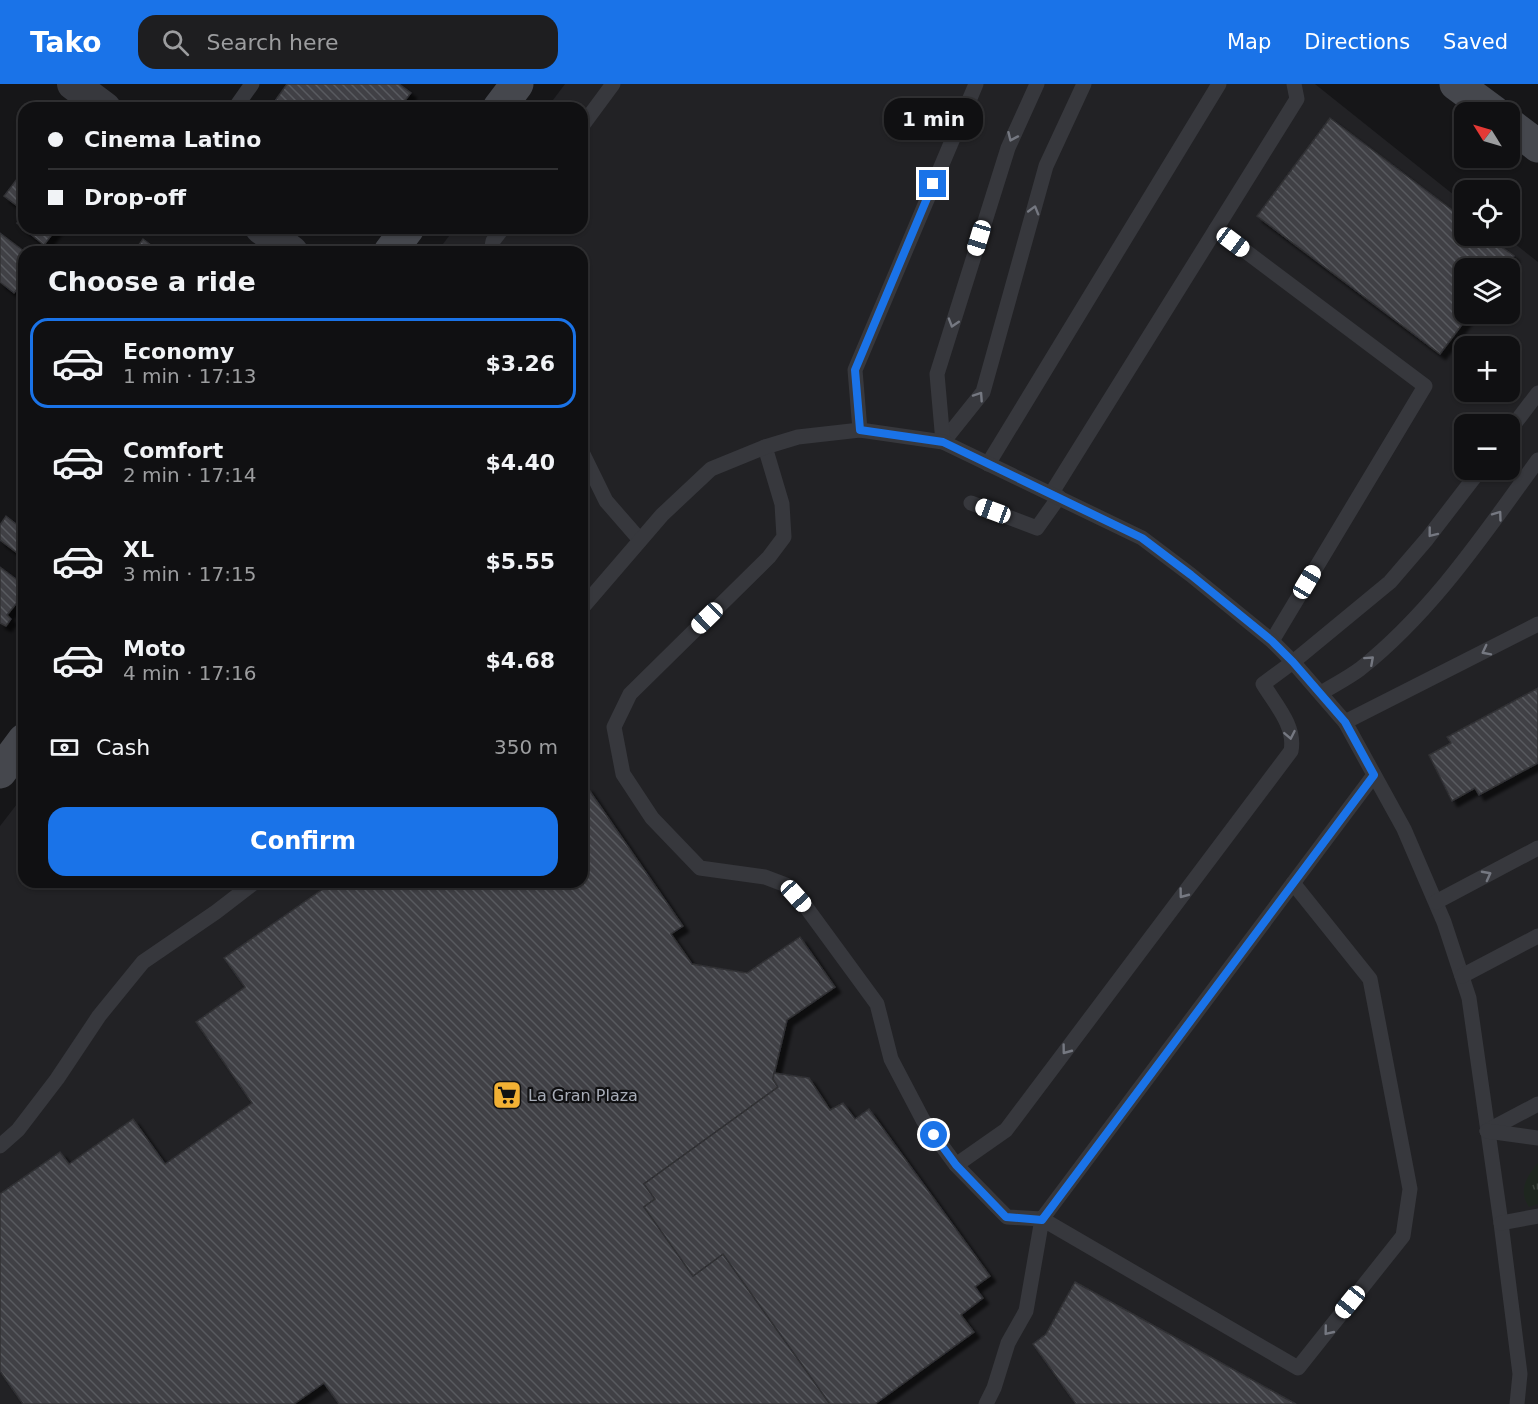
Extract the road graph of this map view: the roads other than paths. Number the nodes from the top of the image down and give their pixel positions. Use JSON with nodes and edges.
{"nodes":[{"id":1,"x":73,"y":84,"type":"edge"},
{"id":2,"x":252,"y":84,"type":"edge"},
{"id":3,"x":614,"y":84,"type":"edge"},
{"id":4,"x":976,"y":84,"type":"edge"},
{"id":5,"x":1037,"y":84,"type":"edge"},
{"id":6,"x":1084,"y":84,"type":"edge"},
{"id":7,"x":1219,"y":84,"type":"edge"},
{"id":8,"x":1294,"y":84,"type":"edge"},
{"id":9,"x":1456,"y":84,"type":"edge"},
{"id":10,"x":97,"y":102,"type":"edge"},
{"id":11,"x":239,"y":102,"type":"edge"},
{"id":12,"x":1480,"y":102,"type":"edge"},
{"id":13,"x":588,"y":118,"type":"edge"},
{"id":14,"x":1520,"y":132,"type":"edge"},
{"id":15,"x":1538,"y":146,"type":"edge"},
{"id":16,"x":1216,"y":229,"type":"junction"},
{"id":17,"x":269,"y":234,"type":"edge"},
{"id":18,"x":284,"y":246,"type":"edge"},
{"id":19,"x":1538,"y":393,"type":"edge"},
{"id":20,"x":1520,"y":417,"type":"edge"},
{"id":21,"x":860,"y":430,"type":"junction"},
{"id":22,"x":943,"y":442,"type":"junction"},
{"id":23,"x":765,"y":447,"type":"junction"},
{"id":24,"x":1538,"y":460,"type":"edge"},
{"id":25,"x":588,"y":464,"type":"edge"},
{"id":26,"x":988,"y":464,"type":"junction"},
{"id":27,"x":1472,"y":480,"type":"edge"},
{"id":28,"x":1055,"y":496,"type":"junction"},
{"id":29,"x":971,"y":503,"type":"dead end"},
{"id":30,"x":640,"y":540,"type":"junction"},
{"id":31,"x":588,"y":594,"type":"edge"},
{"id":32,"x":1538,"y":624,"type":"edge"},
{"id":33,"x":1272,"y":641,"type":"junction"},
{"id":34,"x":1293,"y":662,"type":"junction"},
{"id":35,"x":1321,"y":693,"type":"junction"},
{"id":36,"x":1345,"y":722,"type":"junction"},
{"id":37,"x":18,"y":748,"type":"edge"},
{"id":38,"x":0,"y":772,"type":"edge"},
{"id":39,"x":1374,"y":775,"type":"junction"},
{"id":40,"x":1538,"y":848,"type":"edge"},
{"id":41,"x":1293,"y":883,"type":"junction"},
{"id":42,"x":247,"y":888,"type":"edge"},
{"id":43,"x":1436,"y":902,"type":"junction"},
{"id":44,"x":1538,"y":936,"type":"edge"},
{"id":45,"x":1462,"y":976,"type":"junction"},
{"id":46,"x":1538,"y":1104,"type":"edge"},
{"id":47,"x":1487,"y":1131,"type":"junction"},
{"id":48,"x":1538,"y":1138,"type":"edge"},
{"id":49,"x":0,"y":1146,"type":"edge"},
{"id":50,"x":956,"y":1165,"type":"junction"},
{"id":51,"x":1538,"y":1216,"type":"edge"},
{"id":52,"x":1042,"y":1220,"type":"junction"},
{"id":53,"x":1501,"y":1223,"type":"junction"},
{"id":54,"x":986,"y":1404,"type":"edge"},
{"id":55,"x":1517,"y":1404,"type":"edge"}],
"edges":[{"from":1,"to":10,"type":"street"},
{"from":2,"to":11,"type":"lane"},
{"from":3,"to":13,"type":"lane"},
{"from":4,"to":21,"type":"lane"},
{"from":5,"to":22,"type":"lane","one_way":true},
{"from":22,"to":6,"type":"lane","one_way":true},
{"from":7,"to":26,"type":"lane"},
{"from":8,"to":16,"type":"lane"},
{"from":9,"to":12,"type":"main road"},
{"from":14,"to":15,"type":"main road"},
{"from":16,"to":28,"type":"lane"},
{"from":16,"to":33,"type":"lane"},
{"from":17,"to":18,"type":"street"},
{"from":19,"to":20,"type":"lane"},
{"from":21,"to":22,"type":"lane"},
{"from":21,"to":23,"type":"lane"},
{"from":22,"to":26,"type":"lane"},
{"from":23,"to":30,"type":"lane"},
{"from":23,"to":50,"type":"lane"},
{"from":35,"to":24,"type":"lane","one_way":true},
{"from":25,"to":30,"type":"lane"},
{"from":26,"to":28,"type":"lane"},
{"from":27,"to":34,"type":"lane","one_way":true},
{"from":28,"to":29,"type":"lane"},
{"from":28,"to":33,"type":"lane"},
{"from":30,"to":31,"type":"lane"},
{"from":32,"to":36,"type":"lane","one_way":true},
{"from":33,"to":34,"type":"lane"},
{"from":34,"to":35,"type":"lane"},
{"from":34,"to":50,"type":"lane","one_way":true},
{"from":35,"to":36,"type":"lane"},
{"from":36,"to":39,"type":"lane"},
{"from":37,"to":38,"type":"main road"},
{"from":39,"to":41,"type":"lane"},
{"from":39,"to":43,"type":"lane"},
{"from":43,"to":40,"type":"lane","one_way":true},
{"from":41,"to":52,"type":"lane"},
{"from":41,"to":52,"type":"lane","one_way":true},
{"from":42,"to":49,"type":"lane"},
{"from":43,"to":45,"type":"lane"},
{"from":44,"to":45,"type":"lane"},
{"from":45,"to":47,"type":"lane"},
{"from":46,"to":47,"type":"lane"},
{"from":47,"to":48,"type":"lane"},
{"from":47,"to":53,"type":"lane"},
{"from":50,"to":52,"type":"lane"},
{"from":51,"to":53,"type":"lane"},
{"from":52,"to":54,"type":"lane"},
{"from":53,"to":55,"type":"lane"}]}
